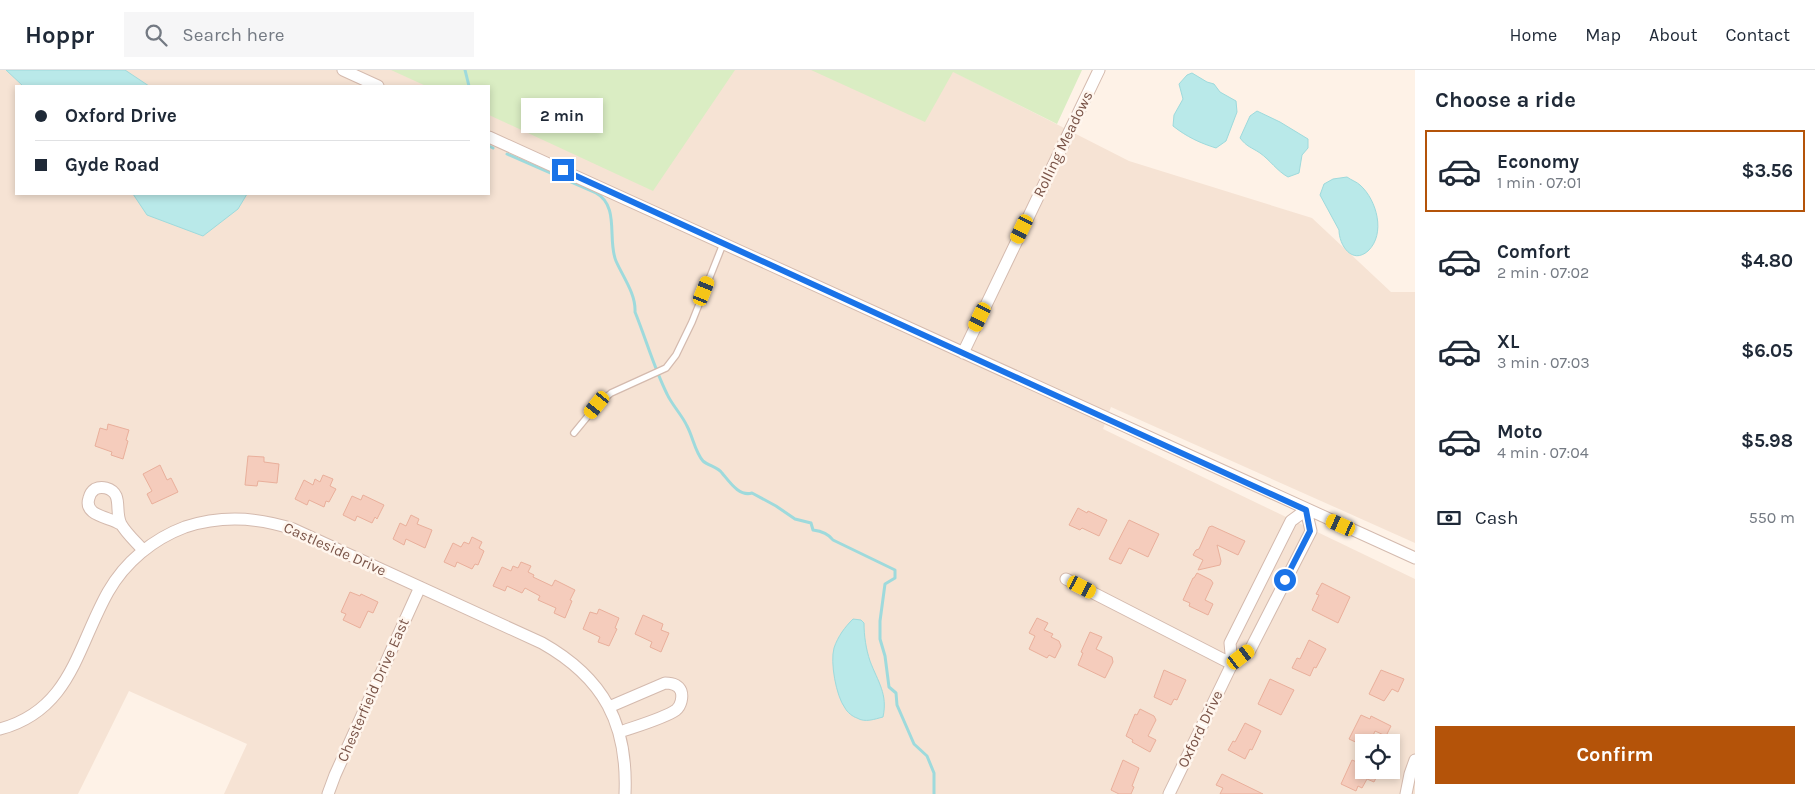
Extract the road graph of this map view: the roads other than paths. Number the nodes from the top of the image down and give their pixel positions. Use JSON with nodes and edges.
{"nodes":[{"id":1,"x":343,"y":70,"type":"edge"},
{"id":2,"x":1099,"y":70,"type":"edge"},
{"id":3,"x":376,"y":85,"type":"edge"},
{"id":4,"x":490,"y":137,"type":"edge"},
{"id":5,"x":723,"y":244,"type":"junction"},
{"id":6,"x":963,"y":353,"type":"junction"},
{"id":7,"x":574,"y":433,"type":"dead end"},
{"id":8,"x":1306,"y":510,"type":"junction"},
{"id":9,"x":120,"y":524,"type":"dead end"},
{"id":10,"x":143,"y":550,"type":"junction"},
{"id":11,"x":1415,"y":558,"type":"edge"},
{"id":12,"x":1066,"y":579,"type":"dead end"},
{"id":13,"x":420,"y":588,"type":"junction"},
{"id":14,"x":1232,"y":664,"type":"junction"},
{"id":15,"x":609,"y":707,"type":"junction"},
{"id":16,"x":0,"y":729,"type":"edge"},
{"id":17,"x":620,"y":732,"type":"junction"},
{"id":18,"x":1415,"y":760,"type":"edge"},
{"id":19,"x":328,"y":794,"type":"edge"},
{"id":20,"x":626,"y":794,"type":"edge"},
{"id":21,"x":1169,"y":794,"type":"edge"},
{"id":22,"x":1406,"y":794,"type":"edge"}],
"edges":[{"from":1,"to":3,"type":"street"},
{"from":2,"to":6,"type":"street","name":"Rolling Meadows"},
{"from":4,"to":5,"type":"street"},
{"from":5,"to":6,"type":"street"},
{"from":5,"to":7,"type":"lane"},
{"from":6,"to":8,"type":"street"},
{"from":8,"to":11,"type":"street"},
{"from":8,"to":14,"type":"street","name":"Oxford Drive"},
{"from":8,"to":14,"type":"street","name":"Oxford Drive"},
{"from":9,"to":10,"type":"street"},
{"from":10,"to":13,"type":"street","name":"Castleside Drive"},
{"from":10,"to":16,"type":"street","name":"Castleside Drive"},
{"from":12,"to":14,"type":"street"},
{"from":13,"to":15,"type":"street","name":"Castleside Drive"},
{"from":13,"to":19,"type":"street","name":"Chesterfield Drive East"},
{"from":14,"to":21,"type":"street","name":"Oxford Drive"},
{"from":15,"to":17,"type":"street","name":"Castleside Drive"},
{"from":15,"to":17,"type":"street"},
{"from":17,"to":20,"type":"street","name":"Castleside Drive"},
{"from":18,"to":22,"type":"street"}]}
